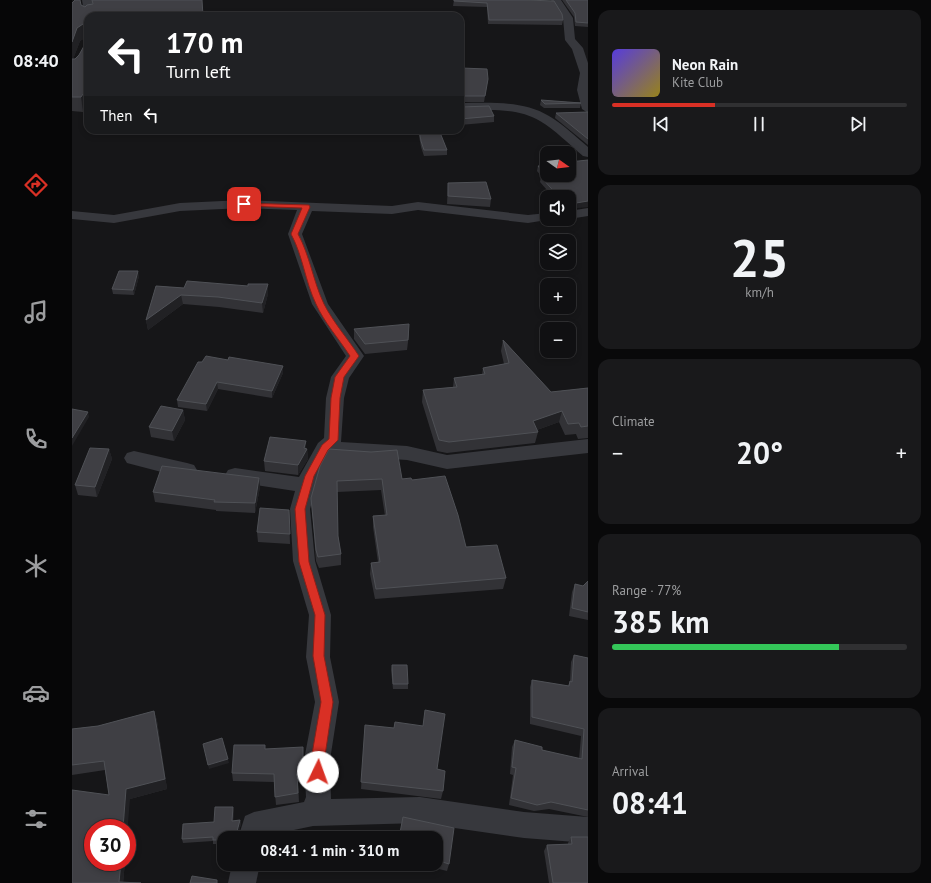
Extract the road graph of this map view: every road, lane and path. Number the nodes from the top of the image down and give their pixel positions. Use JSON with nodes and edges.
{"nodes":[{"id":1,"x":87,"y":0,"type":"edge"},
{"id":2,"x":556,"y":0,"type":"edge"},
{"id":3,"x":543,"y":1,"type":"edge"},
{"id":4,"x":88,"y":12,"type":"edge"},
{"id":5,"x":586,"y":90,"type":"edge"},
{"id":6,"x":464,"y":107,"type":"edge"},
{"id":7,"x":585,"y":111,"type":"edge"},
{"id":8,"x":536,"y":114,"type":"junction"},
{"id":9,"x":558,"y":114,"type":"edge"},
{"id":10,"x":588,"y":153,"type":"edge"},
{"id":11,"x":306,"y":207,"type":"junction"},
{"id":12,"x":588,"y":212,"type":"edge"},
{"id":13,"x":576,"y":214,"type":"edge"},
{"id":14,"x":72,"y":215,"type":"edge"},
{"id":15,"x":540,"y":218,"type":"edge"},
{"id":16,"x":588,"y":446,"type":"edge"},
{"id":17,"x":325,"y":448,"type":"junction"},
{"id":18,"x":134,"y":458,"type":"dead end"},
{"id":19,"x":309,"y":476,"type":"junction"},
{"id":20,"x":313,"y":812,"type":"junction"},
{"id":21,"x":588,"y":830,"type":"edge"},
{"id":22,"x":253,"y":831,"type":"edge"},
{"id":23,"x":245,"y":871,"type":"edge"},
{"id":24,"x":242,"y":883,"type":"edge"}],
"edges":[{"from":1,"to":4,"type":"street"},
{"from":2,"to":3,"type":"street"},
{"from":2,"to":5,"type":"street"},
{"from":5,"to":7,"type":"street"},
{"from":6,"to":8,"type":"street"},
{"from":8,"to":9,"type":"street"},
{"from":8,"to":10,"type":"street"},
{"from":11,"to":14,"type":"street"},
{"from":11,"to":15,"type":"street"},
{"from":11,"to":17,"type":"street"},
{"from":12,"to":13,"type":"street"},
{"from":16,"to":17,"type":"street"},
{"from":17,"to":19,"type":"street"},
{"from":18,"to":19,"type":"street"},
{"from":19,"to":20,"type":"street"},
{"from":20,"to":21,"type":"street"},
{"from":20,"to":22,"type":"street"},
{"from":23,"to":24,"type":"street"}]}
